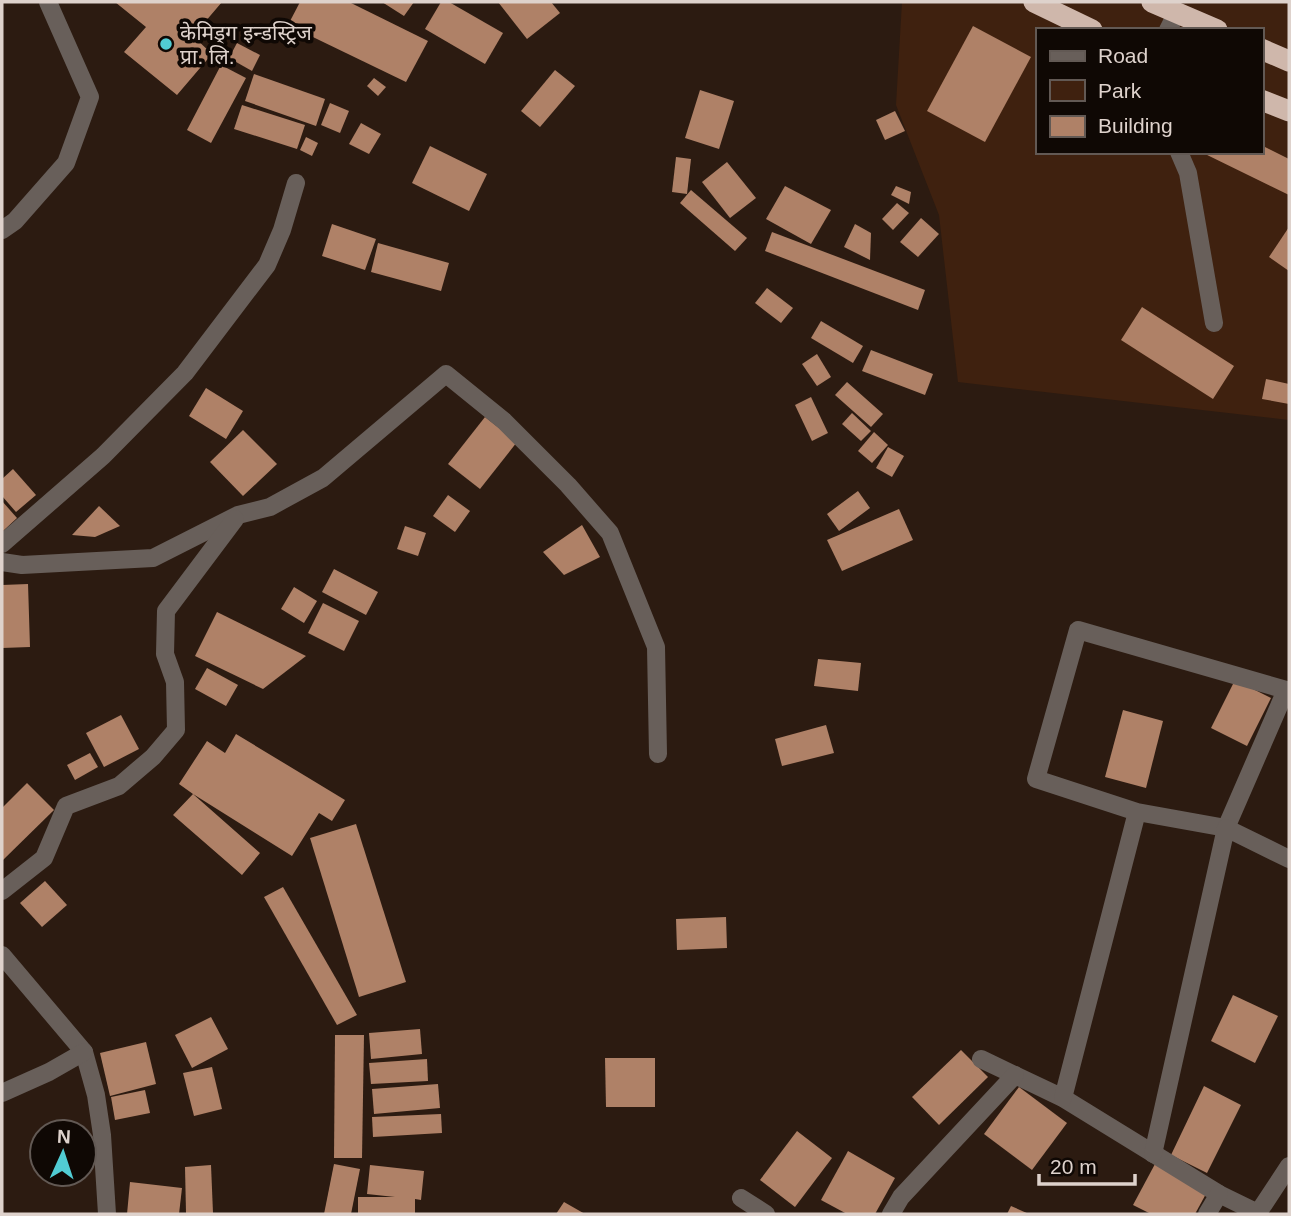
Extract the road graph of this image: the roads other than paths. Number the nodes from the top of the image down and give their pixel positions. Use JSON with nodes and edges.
{"nodes":[{"id":1,"x":48,"y":2,"type":"edge"},
{"id":2,"x":1034,"y":2,"type":"edge"},
{"id":3,"x":1152,"y":2,"type":"edge"},
{"id":4,"x":1172,"y":21,"type":"edge"},
{"id":5,"x":1088,"y":28,"type":"edge"},
{"id":6,"x":1207,"y":28,"type":"edge"},
{"id":7,"x":1263,"y":50,"type":"edge"},
{"id":8,"x":1289,"y":61,"type":"edge"},
{"id":9,"x":1263,"y":101,"type":"edge"},
{"id":10,"x":1289,"y":111,"type":"edge"},
{"id":11,"x":1181,"y":154,"type":"edge"},
{"id":12,"x":296,"y":183,"type":"dead end"},
{"id":13,"x":2,"y":230,"type":"edge"},
{"id":14,"x":1214,"y":323,"type":"dead end"},
{"id":15,"x":238,"y":515,"type":"junction"},
{"id":16,"x":2,"y":544,"type":"edge"},
{"id":17,"x":2,"y":562,"type":"edge"},
{"id":18,"x":658,"y":754,"type":"dead end"},
{"id":19,"x":1137,"y":812,"type":"junction"},
{"id":20,"x":1226,"y":828,"type":"junction"},
{"id":21,"x":1289,"y":859,"type":"edge"},
{"id":22,"x":2,"y":891,"type":"edge"},
{"id":23,"x":2,"y":955,"type":"edge"},
{"id":24,"x":84,"y":1052,"type":"junction"},
{"id":25,"x":981,"y":1059,"type":"dead end"},
{"id":26,"x":1015,"y":1075,"type":"junction"},
{"id":27,"x":2,"y":1093,"type":"edge"},
{"id":28,"x":1062,"y":1098,"type":"junction"},
{"id":29,"x":1153,"y":1154,"type":"junction"},
{"id":30,"x":1289,"y":1166,"type":"edge"},
{"id":31,"x":1219,"y":1194,"type":"junction"},
{"id":32,"x":741,"y":1198,"type":"dead end"},
{"id":33,"x":107,"y":1214,"type":"edge"},
{"id":34,"x":766,"y":1214,"type":"edge"},
{"id":35,"x":891,"y":1214,"type":"edge"},
{"id":36,"x":1207,"y":1214,"type":"edge"}],
"edges":[{"from":1,"to":13,"type":"street"},
{"from":2,"to":5,"type":"highway"},
{"from":3,"to":4,"type":"highway"},
{"from":4,"to":6,"type":"highway"},
{"from":7,"to":8,"type":"highway"},
{"from":9,"to":10,"type":"highway"},
{"from":11,"to":14,"type":"street"},
{"from":12,"to":16,"type":"street"},
{"from":15,"to":17,"type":"street"},
{"from":15,"to":18,"type":"street"},
{"from":15,"to":22,"type":"street"},
{"from":19,"to":20,"type":"street"},
{"from":19,"to":20,"type":"street"},
{"from":19,"to":28,"type":"street"},
{"from":20,"to":21,"type":"street"},
{"from":20,"to":29,"type":"street"},
{"from":23,"to":24,"type":"street"},
{"from":24,"to":27,"type":"street"},
{"from":24,"to":33,"type":"street"},
{"from":25,"to":26,"type":"street"},
{"from":26,"to":28,"type":"street"},
{"from":26,"to":35,"type":"street"},
{"from":28,"to":29,"type":"street"},
{"from":29,"to":31,"type":"street"},
{"from":30,"to":31,"type":"street"},
{"from":31,"to":36,"type":"street"},
{"from":32,"to":34,"type":"street"}]}
